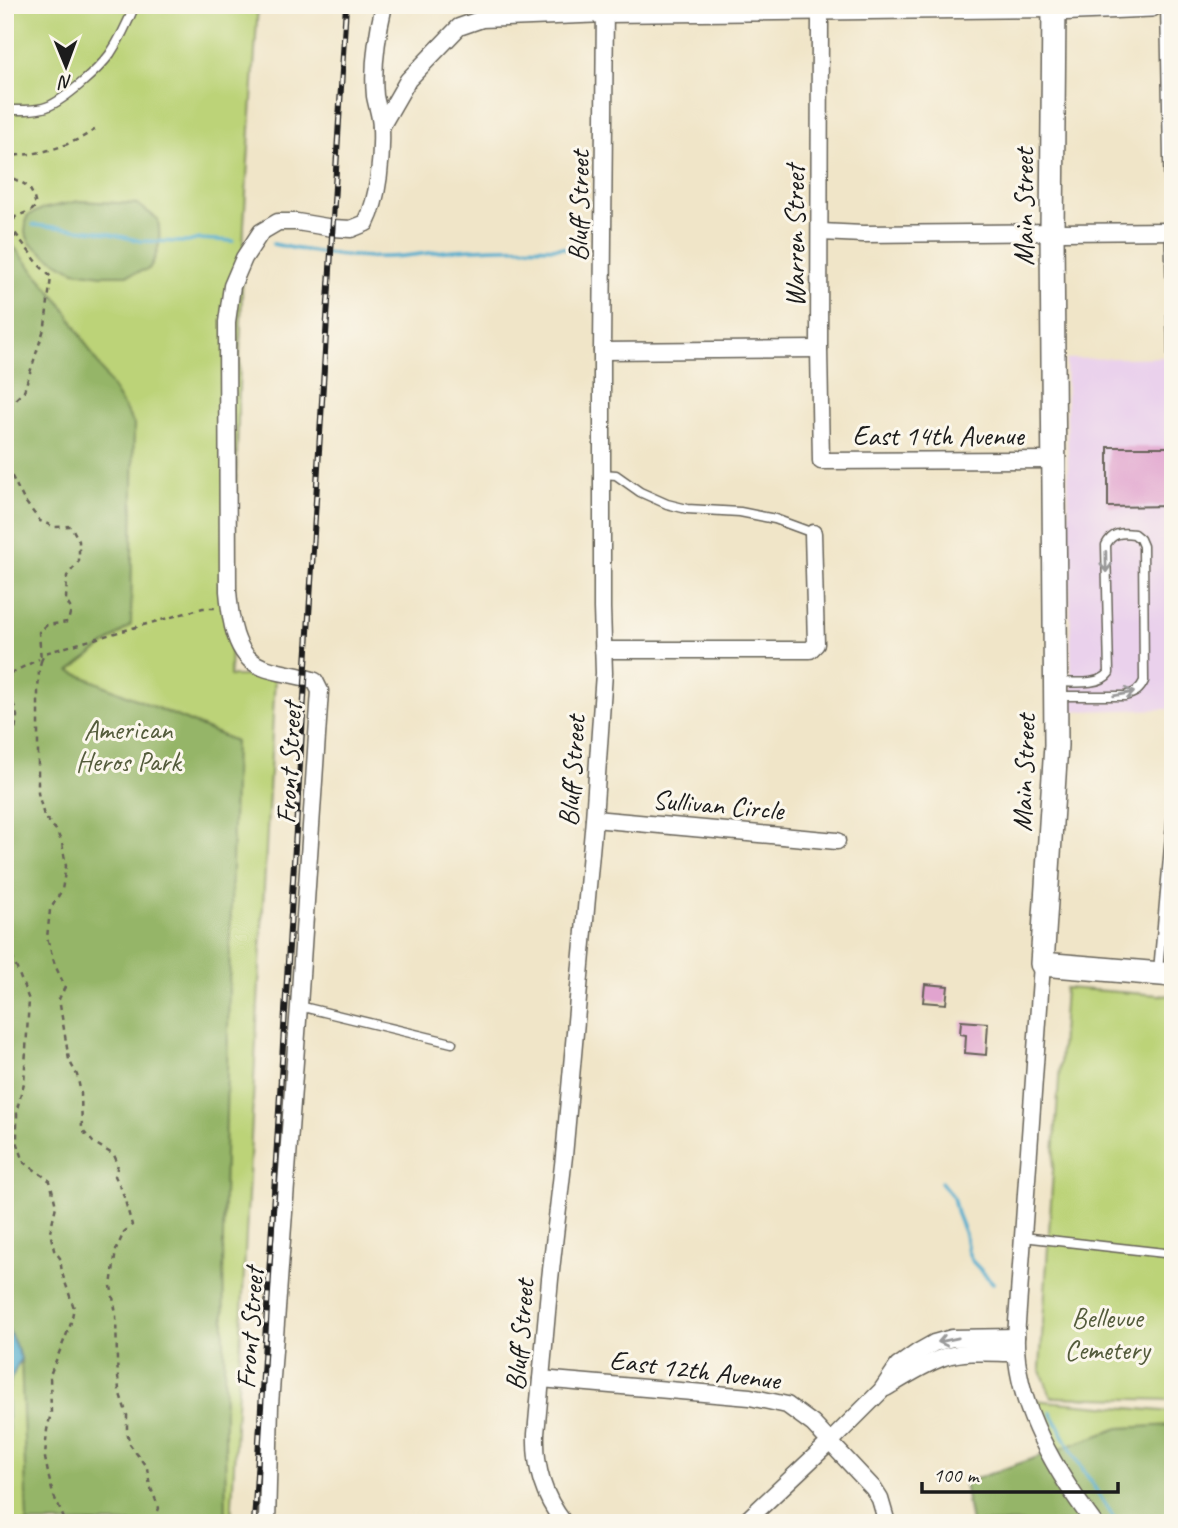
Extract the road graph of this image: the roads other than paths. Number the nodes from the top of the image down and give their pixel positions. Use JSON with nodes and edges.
{"nodes":[{"id":1,"x":135,"y":5,"type":"edge"},
{"id":2,"x":384,"y":5,"type":"edge"},
{"id":3,"x":1151,"y":5,"type":"edge"},
{"id":4,"x":1165,"y":5,"type":"edge"},
{"id":5,"x":1054,"y":7,"type":"edge"},
{"id":6,"x":931,"y":8,"type":"edge"},
{"id":7,"x":606,"y":9,"type":"edge"},
{"id":8,"x":809,"y":9,"type":"edge"},
{"id":9,"x":5,"y":110,"type":"edge"},
{"id":10,"x":381,"y":127,"type":"junction"},
{"id":11,"x":1172,"y":231,"type":"edge"},
{"id":12,"x":821,"y":232,"type":"junction"},
{"id":13,"x":1052,"y":232,"type":"junction"},
{"id":14,"x":819,"y":349,"type":"junction"},
{"id":15,"x":602,"y":351,"type":"junction"},
{"id":16,"x":1172,"y":360,"type":"edge"},
{"id":17,"x":1055,"y":460,"type":"junction"},
{"id":18,"x":821,"y":461,"type":"joint"},
{"id":19,"x":602,"y":474,"type":"junction"},
{"id":20,"x":813,"y":533,"type":"joint"},
{"id":21,"x":603,"y":650,"type":"junction"},
{"id":22,"x":1056,"y":689,"type":"junction"},
{"id":23,"x":1173,"y":801,"type":"edge"},
{"id":24,"x":594,"y":819,"type":"junction"},
{"id":25,"x":837,"y":841,"type":"dead end"},
{"id":26,"x":1042,"y":964,"type":"junction"},
{"id":27,"x":1165,"y":974,"type":"edge"},
{"id":28,"x":299,"y":1006,"type":"junction"},
{"id":29,"x":452,"y":1043,"type":"dead end"},
{"id":30,"x":1023,"y":1237,"type":"junction"},
{"id":31,"x":1173,"y":1254,"type":"edge"},
{"id":32,"x":1016,"y":1345,"type":"junction"},
{"id":33,"x":541,"y":1380,"type":"junction"},
{"id":34,"x":831,"y":1441,"type":"junction"},
{"id":35,"x":267,"y":1523,"type":"edge"},
{"id":36,"x":564,"y":1523,"type":"edge"},
{"id":37,"x":744,"y":1523,"type":"edge"},
{"id":38,"x":887,"y":1523,"type":"edge"},
{"id":39,"x":1094,"y":1523,"type":"edge"}],
"edges":[{"from":1,"to":9,"type":"lane"},
{"from":2,"to":10,"type":"street"},
{"from":3,"to":5,"type":"street"},
{"from":4,"to":11,"type":"lane"},
{"from":5,"to":6,"type":"street"},
{"from":5,"to":13,"type":"street","name":"Main Street"},
{"from":6,"to":8,"type":"street"},
{"from":7,"to":8,"type":"street"},
{"from":7,"to":10,"type":"street"},
{"from":7,"to":15,"type":"street","name":"Bluff Street"},
{"from":8,"to":12,"type":"street","name":"Warren Street"},
{"from":10,"to":28,"type":"street","name":"Front Street"},
{"from":11,"to":13,"type":"street"},
{"from":11,"to":16,"type":"lane"},
{"from":12,"to":13,"type":"street"},
{"from":12,"to":14,"type":"street","name":"Warren Street"},
{"from":13,"to":17,"type":"street","name":"Main Street"},
{"from":14,"to":15,"type":"street"},
{"from":14,"to":18,"type":"street","name":"Warren Street"},
{"from":15,"to":19,"type":"street","name":"Bluff Street"},
{"from":17,"to":18,"type":"street","name":"East 14th Avenue"},
{"from":17,"to":22,"type":"street","name":"Main Street"},
{"from":19,"to":20,"type":"lane"},
{"from":19,"to":21,"type":"street","name":"Bluff Street"},
{"from":20,"to":21,"type":"street"},
{"from":21,"to":24,"type":"street","name":"Bluff Street"},
{"from":22,"to":22,"type":"lane","one_way":true},
{"from":22,"to":26,"type":"street","name":"Main Street"},
{"from":23,"to":27,"type":"lane"},
{"from":24,"to":25,"type":"street","name":"Sullivan Circle"},
{"from":24,"to":33,"type":"street","name":"Bluff Street"},
{"from":26,"to":27,"type":"street"},
{"from":26,"to":30,"type":"street","name":"Main Street"},
{"from":28,"to":29,"type":"lane"},
{"from":28,"to":35,"type":"street","name":"Front Street"},
{"from":30,"to":31,"type":"lane"},
{"from":30,"to":32,"type":"street","name":"Main Street"},
{"from":32,"to":34,"type":"street"},
{"from":32,"to":39,"type":"street","name":"Main Street"},
{"from":33,"to":34,"type":"street","name":"East 12th Avenue"},
{"from":33,"to":36,"type":"street","name":"Bluff Street"},
{"from":34,"to":37,"type":"street"},
{"from":34,"to":38,"type":"street","name":"East 12th Avenue"}]}
